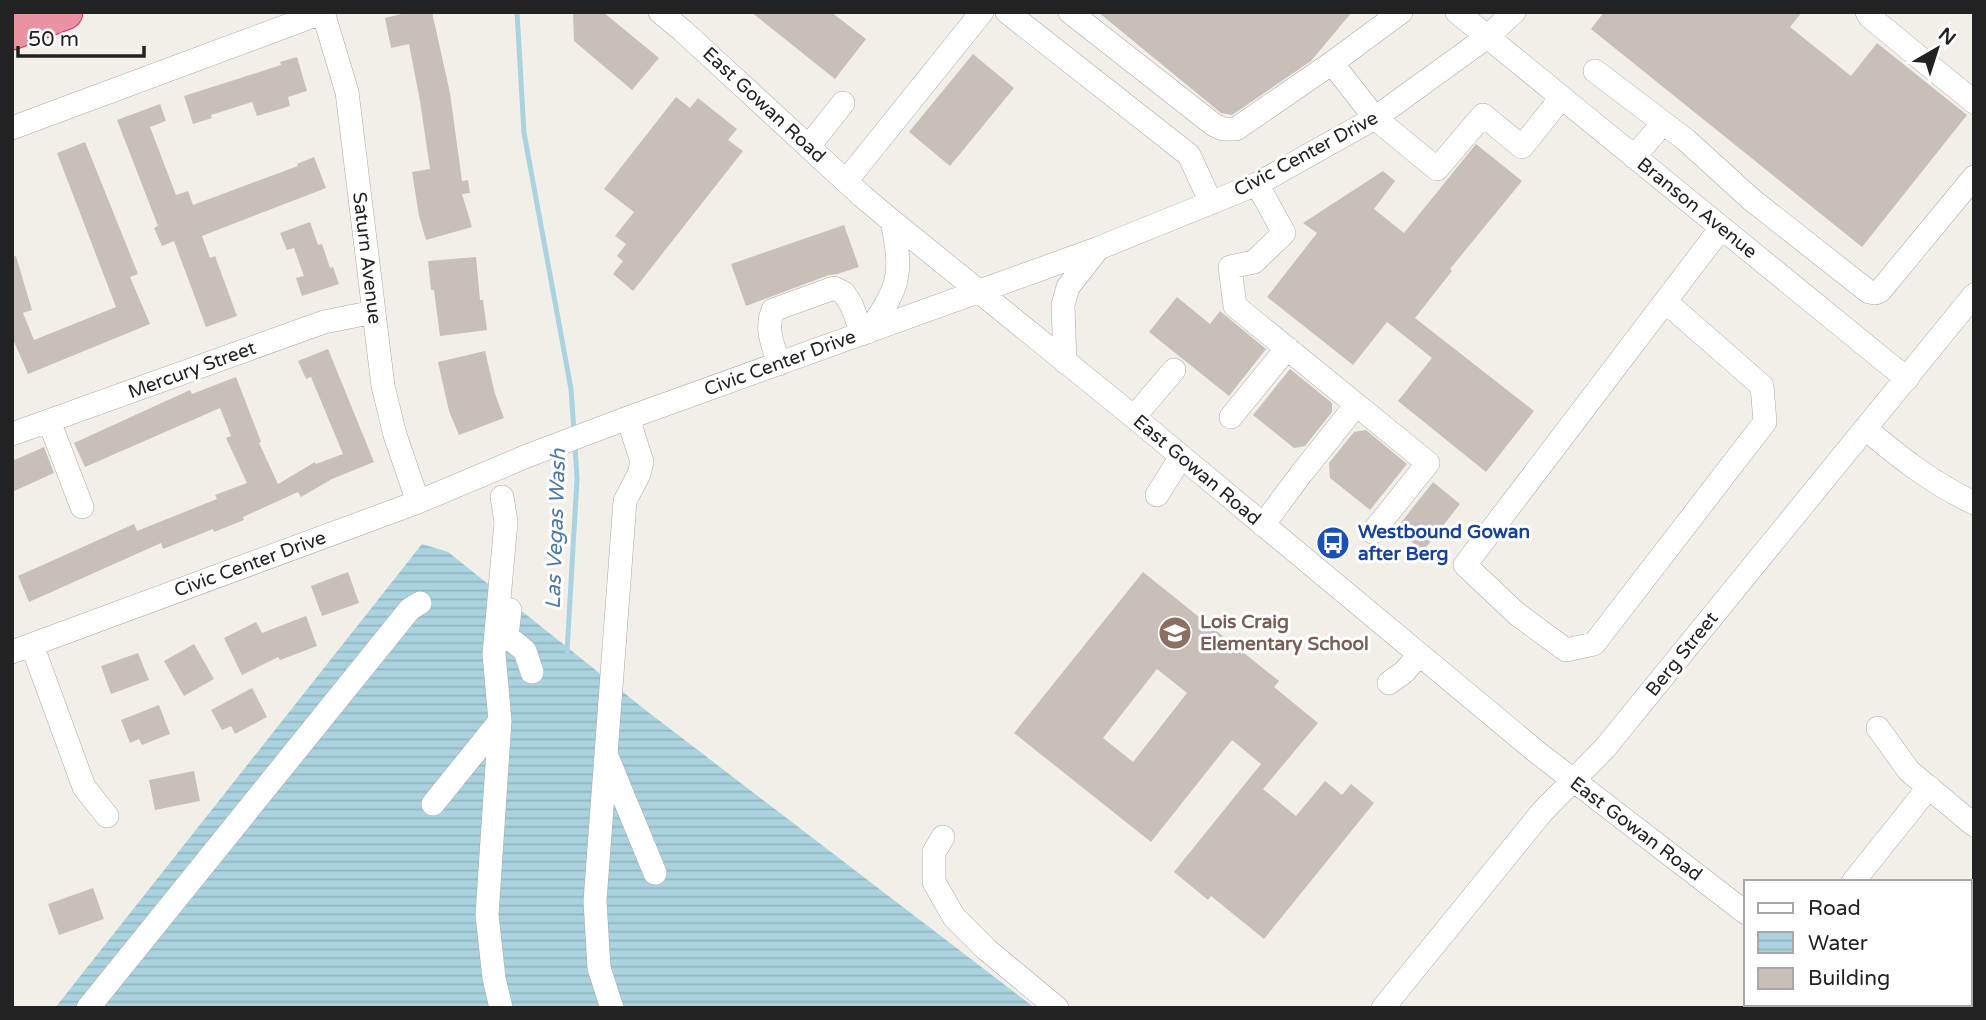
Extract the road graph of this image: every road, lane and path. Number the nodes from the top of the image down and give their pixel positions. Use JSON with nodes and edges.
{"nodes":[{"id":1,"x":65,"y":12,"type":"edge"},
{"id":2,"x":323,"y":12,"type":"edge"},
{"id":3,"x":660,"y":12,"type":"edge"},
{"id":4,"x":982,"y":12,"type":"edge"},
{"id":5,"x":1007,"y":12,"type":"edge"},
{"id":6,"x":1070,"y":12,"type":"edge"},
{"id":7,"x":1401,"y":12,"type":"edge"},
{"id":8,"x":1457,"y":12,"type":"edge"},
{"id":9,"x":1514,"y":12,"type":"edge"},
{"id":10,"x":1867,"y":12,"type":"edge"},
{"id":11,"x":12,"y":32,"type":"edge"},
{"id":12,"x":1487,"y":37,"type":"junction"},
{"id":13,"x":1332,"y":63,"type":"junction"},
{"id":14,"x":1595,"y":71,"type":"dead end"},
{"id":15,"x":1561,"y":98,"type":"junction"},
{"id":16,"x":1974,"y":102,"type":"edge"},
{"id":17,"x":843,"y":103,"type":"dead end"},
{"id":18,"x":1375,"y":118,"type":"junction"},
{"id":19,"x":1663,"y":123,"type":"junction"},
{"id":20,"x":12,"y":128,"type":"edge"},
{"id":21,"x":808,"y":146,"type":"junction"},
{"id":22,"x":1634,"y":157,"type":"junction"},
{"id":23,"x":1974,"y":177,"type":"edge"},
{"id":24,"x":846,"y":181,"type":"junction"},
{"id":25,"x":1257,"y":184,"type":"junction"},
{"id":26,"x":1211,"y":204,"type":"junction"},
{"id":27,"x":892,"y":221,"type":"junction"},
{"id":28,"x":1721,"y":228,"type":"junction"},
{"id":29,"x":1099,"y":248,"type":"junction"},
{"id":30,"x":978,"y":291,"type":"junction"},
{"id":31,"x":1974,"y":295,"type":"edge"},
{"id":32,"x":1666,"y":302,"type":"junction"},
{"id":33,"x":374,"y":313,"type":"junction"},
{"id":34,"x":865,"y":333,"type":"junction"},
{"id":35,"x":1287,"y":348,"type":"junction"},
{"id":36,"x":1065,"y":362,"type":"junction"},
{"id":37,"x":779,"y":364,"type":"junction"},
{"id":38,"x":1174,"y":370,"type":"dead end"},
{"id":39,"x":1907,"y":379,"type":"junction"},
{"id":40,"x":1356,"y":405,"type":"junction"},
{"id":41,"x":1134,"y":416,"type":"junction"},
{"id":42,"x":1231,"y":417,"type":"dead end"},
{"id":43,"x":627,"y":419,"type":"junction"},
{"id":44,"x":50,"y":421,"type":"junction"},
{"id":45,"x":1866,"y":429,"type":"junction"},
{"id":46,"x":12,"y":434,"type":"edge"},
{"id":47,"x":1181,"y":457,"type":"junction"},
{"id":48,"x":490,"y":472,"type":"junction"},
{"id":49,"x":1157,"y":495,"type":"dead end"},
{"id":50,"x":502,"y":497,"type":"junction"},
{"id":51,"x":418,"y":502,"type":"junction"},
{"id":52,"x":1974,"y":503,"type":"edge"},
{"id":53,"x":82,"y":507,"type":"dead end"},
{"id":54,"x":1263,"y":525,"type":"junction"},
{"id":55,"x":1373,"y":532,"type":"dead end"},
{"id":56,"x":421,"y":603,"type":"dead end"},
{"id":57,"x":22,"y":649,"type":"edge"},
{"id":58,"x":1419,"y":654,"type":"junction"},
{"id":59,"x":532,"y":673,"type":"dead end"},
{"id":60,"x":1389,"y":683,"type":"dead end"},
{"id":61,"x":500,"y":721,"type":"junction"},
{"id":62,"x":1878,"y":728,"type":"dead end"},
{"id":63,"x":606,"y":753,"type":"junction"},
{"id":64,"x":1573,"y":781,"type":"junction"},
{"id":65,"x":1929,"y":787,"type":"junction"},
{"id":66,"x":433,"y":804,"type":"dead end"},
{"id":67,"x":107,"y":816,"type":"dead end"},
{"id":68,"x":1974,"y":825,"type":"edge"},
{"id":69,"x":943,"y":837,"type":"dead end"},
{"id":70,"x":655,"y":873,"type":"dead end"},
{"id":71,"x":1855,"y":880,"type":"edge"},
{"id":72,"x":1744,"y":912,"type":"edge"},
{"id":73,"x":88,"y":1008,"type":"edge"},
{"id":74,"x":501,"y":1008,"type":"edge"},
{"id":75,"x":612,"y":1008,"type":"edge"},
{"id":76,"x":1057,"y":1008,"type":"edge"},
{"id":77,"x":1383,"y":1008,"type":"edge"}],
"edges":[{"from":1,"to":11,"type":"highway"},
{"from":2,"to":20,"type":"street"},
{"from":2,"to":33,"type":"street","name":"Saturn Avenue"},
{"from":3,"to":21,"type":"street","name":"East Gowan Road"},
{"from":4,"to":24,"type":"street"},
{"from":5,"to":26,"type":"street"},
{"from":6,"to":13,"type":"street"},
{"from":7,"to":13,"type":"street"},
{"from":8,"to":12,"type":"street","name":"Branson Avenue"},
{"from":9,"to":12,"type":"street","name":"Civic Center Drive"},
{"from":10,"to":16,"type":"street"},
{"from":12,"to":15,"type":"street","name":"Branson Avenue"},
{"from":12,"to":18,"type":"street","name":"Civic Center Drive"},
{"from":13,"to":18,"type":"street"},
{"from":14,"to":19,"type":"street"},
{"from":15,"to":18,"type":"street"},
{"from":15,"to":22,"type":"street","name":"Branson Avenue"},
{"from":17,"to":21,"type":"street"},
{"from":18,"to":25,"type":"street","name":"Civic Center Drive"},
{"from":19,"to":22,"type":"street"},
{"from":19,"to":23,"type":"street"},
{"from":21,"to":24,"type":"street","name":"East Gowan Road"},
{"from":22,"to":28,"type":"street","name":"Branson Avenue"},
{"from":24,"to":27,"type":"street","name":"East Gowan Road"},
{"from":25,"to":26,"type":"street","name":"Civic Center Drive"},
{"from":25,"to":35,"type":"street"},
{"from":26,"to":29,"type":"street","name":"Civic Center Drive"},
{"from":27,"to":30,"type":"street","name":"East Gowan Road"},
{"from":27,"to":34,"type":"street"},
{"from":28,"to":32,"type":"street"},
{"from":28,"to":39,"type":"street","name":"Branson Avenue"},
{"from":29,"to":30,"type":"street","name":"Civic Center Drive"},
{"from":29,"to":36,"type":"street"},
{"from":30,"to":34,"type":"street","name":"Civic Center Drive"},
{"from":30,"to":36,"type":"street","name":"East Gowan Road"},
{"from":31,"to":39,"type":"street","name":"Berg Street"},
{"from":32,"to":32,"type":"street"},
{"from":33,"to":44,"type":"street","name":"Mercury Street"},
{"from":33,"to":51,"type":"street","name":"Saturn Avenue"},
{"from":34,"to":37,"type":"street","name":"Civic Center Drive"},
{"from":34,"to":37,"type":"street"},
{"from":35,"to":40,"type":"street"},
{"from":35,"to":42,"type":"street"},
{"from":36,"to":41,"type":"street","name":"East Gowan Road"},
{"from":37,"to":43,"type":"street","name":"Civic Center Drive"},
{"from":38,"to":41,"type":"street"},
{"from":39,"to":45,"type":"street","name":"Berg Street"},
{"from":40,"to":54,"type":"street"},
{"from":40,"to":55,"type":"street"},
{"from":41,"to":47,"type":"street","name":"East Gowan Road"},
{"from":43,"to":48,"type":"street","name":"Civic Center Drive"},
{"from":43,"to":63,"type":"street"},
{"from":44,"to":46,"type":"street","name":"Mercury Street"},
{"from":44,"to":53,"type":"street"},
{"from":45,"to":52,"type":"street"},
{"from":45,"to":64,"type":"street","name":"Berg Street"},
{"from":47,"to":49,"type":"street"},
{"from":47,"to":54,"type":"street","name":"East Gowan Road"},
{"from":48,"to":50,"type":"street"},
{"from":48,"to":51,"type":"street","name":"Civic Center Drive"},
{"from":50,"to":59,"type":"street"},
{"from":50,"to":61,"type":"street"},
{"from":51,"to":57,"type":"street","name":"Civic Center Drive"},
{"from":54,"to":58,"type":"street","name":"East Gowan Road"},
{"from":56,"to":73,"type":"street"},
{"from":57,"to":67,"type":"street"},
{"from":58,"to":60,"type":"street"},
{"from":58,"to":64,"type":"street","name":"East Gowan Road"},
{"from":61,"to":66,"type":"street"},
{"from":61,"to":74,"type":"street"},
{"from":62,"to":65,"type":"street"},
{"from":63,"to":70,"type":"street"},
{"from":63,"to":75,"type":"street"},
{"from":64,"to":72,"type":"street","name":"East Gowan Road"},
{"from":64,"to":77,"type":"street","name":"Berg Street"},
{"from":65,"to":68,"type":"street"},
{"from":65,"to":71,"type":"street"},
{"from":69,"to":76,"type":"street"}]}
